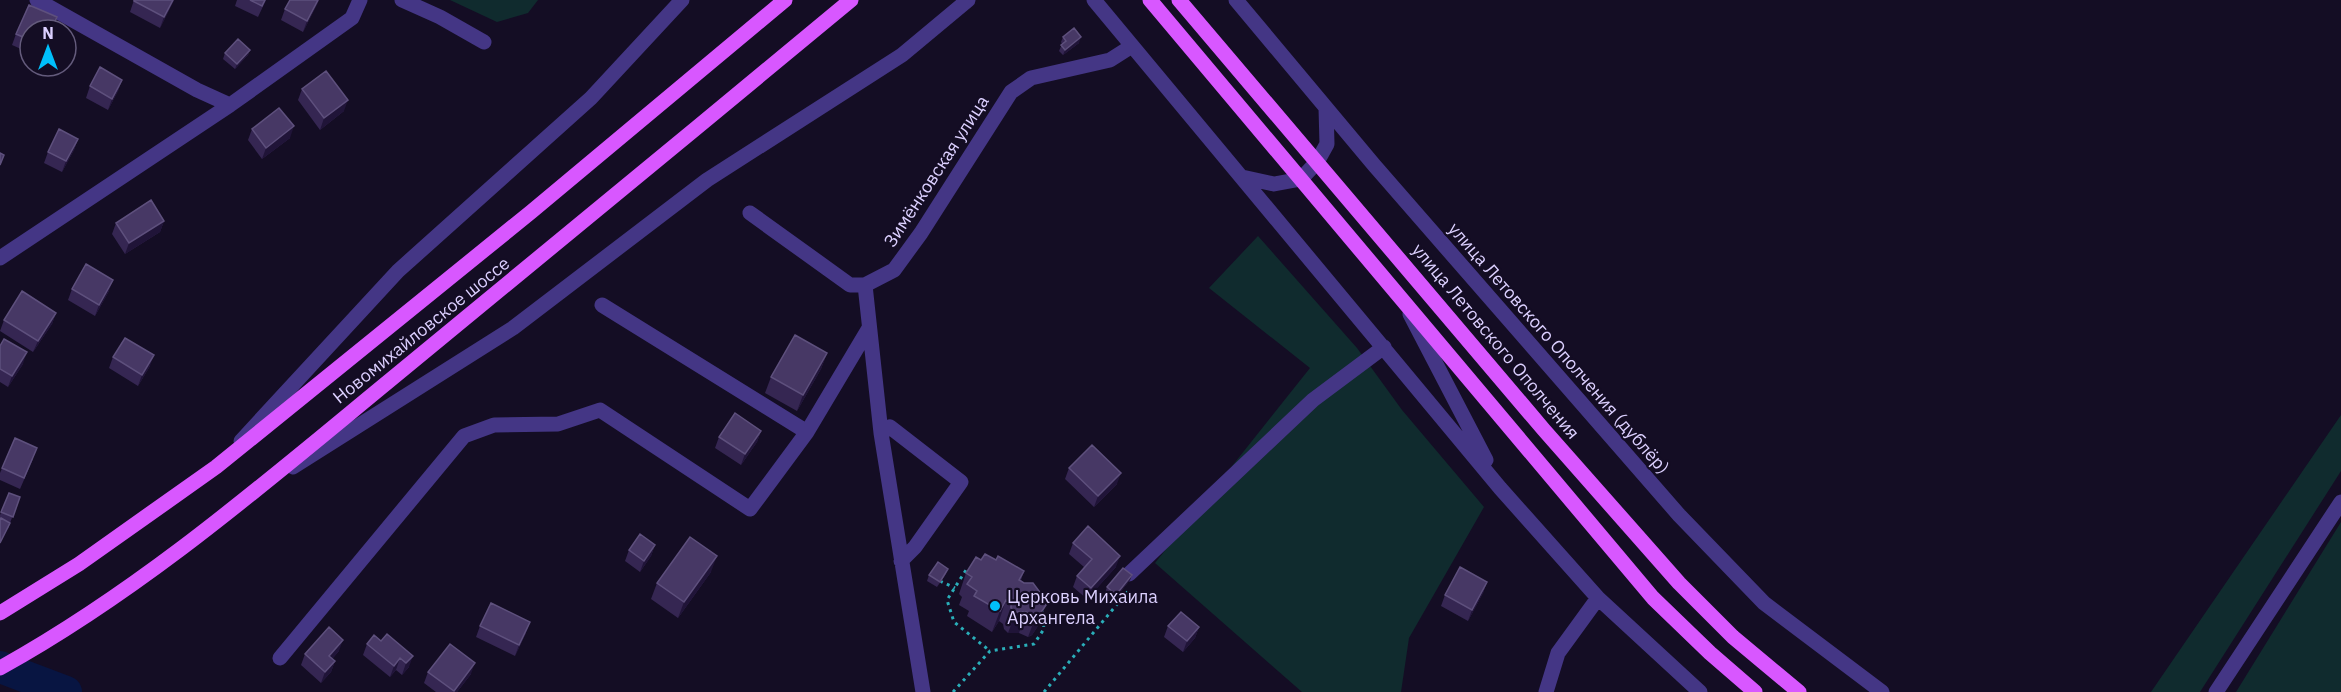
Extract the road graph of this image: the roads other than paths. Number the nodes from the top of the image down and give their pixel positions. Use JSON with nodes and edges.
{"nodes":[{"id":1,"x":37,"y":0,"type":"edge"},
{"id":2,"x":360,"y":0,"type":"edge"},
{"id":3,"x":402,"y":0,"type":"edge"},
{"id":4,"x":682,"y":0,"type":"edge"},
{"id":5,"x":785,"y":0,"type":"edge"},
{"id":6,"x":851,"y":0,"type":"edge"},
{"id":7,"x":1094,"y":0,"type":"edge"},
{"id":8,"x":1150,"y":0,"type":"edge"},
{"id":9,"x":1179,"y":0,"type":"edge"},
{"id":10,"x":1236,"y":0,"type":"edge"},
{"id":11,"x":966,"y":1,"type":"edge"},
{"id":12,"x":484,"y":42,"type":"dead end"},
{"id":13,"x":1132,"y":46,"type":"junction"},
{"id":14,"x":230,"y":105,"type":"junction"},
{"id":15,"x":1326,"y":108,"type":"junction"},
{"id":16,"x":1317,"y":162,"type":"junction"},
{"id":17,"x":1242,"y":177,"type":"junction"},
{"id":18,"x":1301,"y":179,"type":"junction"},
{"id":19,"x":750,"y":213,"type":"dead end"},
{"id":20,"x":0,"y":258,"type":"edge"},
{"id":21,"x":865,"y":285,"type":"junction"},
{"id":22,"x":1402,"y":298,"type":"junction"},
{"id":23,"x":602,"y":305,"type":"dead end"},
{"id":24,"x":869,"y":328,"type":"junction"},
{"id":25,"x":1384,"y":347,"type":"junction"},
{"id":26,"x":807,"y":432,"type":"junction"},
{"id":27,"x":880,"y":433,"type":"junction"},
{"id":28,"x":216,"y":468,"type":"junction"},
{"id":29,"x":1500,"y":488,"type":"junction"},
{"id":30,"x":255,"y":491,"type":"junction"},
{"id":31,"x":2341,"y":502,"type":"edge"},
{"id":32,"x":901,"y":561,"type":"junction"},
{"id":33,"x":1132,"y":579,"type":"edge"},
{"id":34,"x":1598,"y":598,"type":"junction"},
{"id":35,"x":0,"y":613,"type":"edge"},
{"id":36,"x":280,"y":658,"type":"dead end"},
{"id":37,"x":0,"y":668,"type":"edge"},
{"id":38,"x":923,"y":692,"type":"edge"},
{"id":39,"x":1546,"y":692,"type":"edge"},
{"id":40,"x":1700,"y":692,"type":"edge"},
{"id":41,"x":1755,"y":692,"type":"edge"},
{"id":42,"x":1798,"y":692,"type":"edge"},
{"id":43,"x":1882,"y":692,"type":"edge"},
{"id":44,"x":2216,"y":692,"type":"edge"}],
"edges":[{"from":1,"to":14,"type":"street"},
{"from":2,"to":14,"type":"street"},
{"from":3,"to":12,"type":"street"},
{"from":4,"to":28,"type":"street"},
{"from":5,"to":28,"type":"main road","name":"Новомихайловское шоссе"},
{"from":6,"to":30,"type":"main road","name":"Новомихайловское шоссе"},
{"from":7,"to":13,"type":"street"},
{"from":8,"to":18,"type":"main road"},
{"from":9,"to":16,"type":"main road","name":"улица Летовского Ополчения"},
{"from":10,"to":15,"type":"street","name":"улица Летовского Ополчения (дублёр)"},
{"from":11,"to":30,"type":"street"},
{"from":13,"to":17,"type":"street"},
{"from":13,"to":21,"type":"street","name":"Зимёнковская улица"},
{"from":14,"to":20,"type":"street"},
{"from":15,"to":16,"type":"street"},
{"from":15,"to":43,"type":"street","name":"улица Летовского Ополчения (дублёр)"},
{"from":16,"to":18,"type":"street"},
{"from":16,"to":42,"type":"main road","name":"улица Летовского Ополчения"},
{"from":17,"to":18,"type":"street"},
{"from":17,"to":25,"type":"street"},
{"from":18,"to":22,"type":"main road"},
{"from":19,"to":21,"type":"street"},
{"from":21,"to":24,"type":"street"},
{"from":22,"to":29,"type":"street"},
{"from":22,"to":41,"type":"main road"},
{"from":23,"to":26,"type":"street"},
{"from":24,"to":26,"type":"street"},
{"from":24,"to":27,"type":"street"},
{"from":25,"to":29,"type":"street"},
{"from":25,"to":33,"type":"street"},
{"from":26,"to":36,"type":"street"},
{"from":27,"to":32,"type":"street"},
{"from":27,"to":32,"type":"street"},
{"from":28,"to":35,"type":"main road","name":"Новомихайловское шоссе"},
{"from":29,"to":34,"type":"street"},
{"from":30,"to":37,"type":"main road","name":"Новомихайловское шоссе"},
{"from":31,"to":44,"type":"street"},
{"from":32,"to":38,"type":"street"},
{"from":34,"to":39,"type":"street"},
{"from":34,"to":40,"type":"street"}]}
